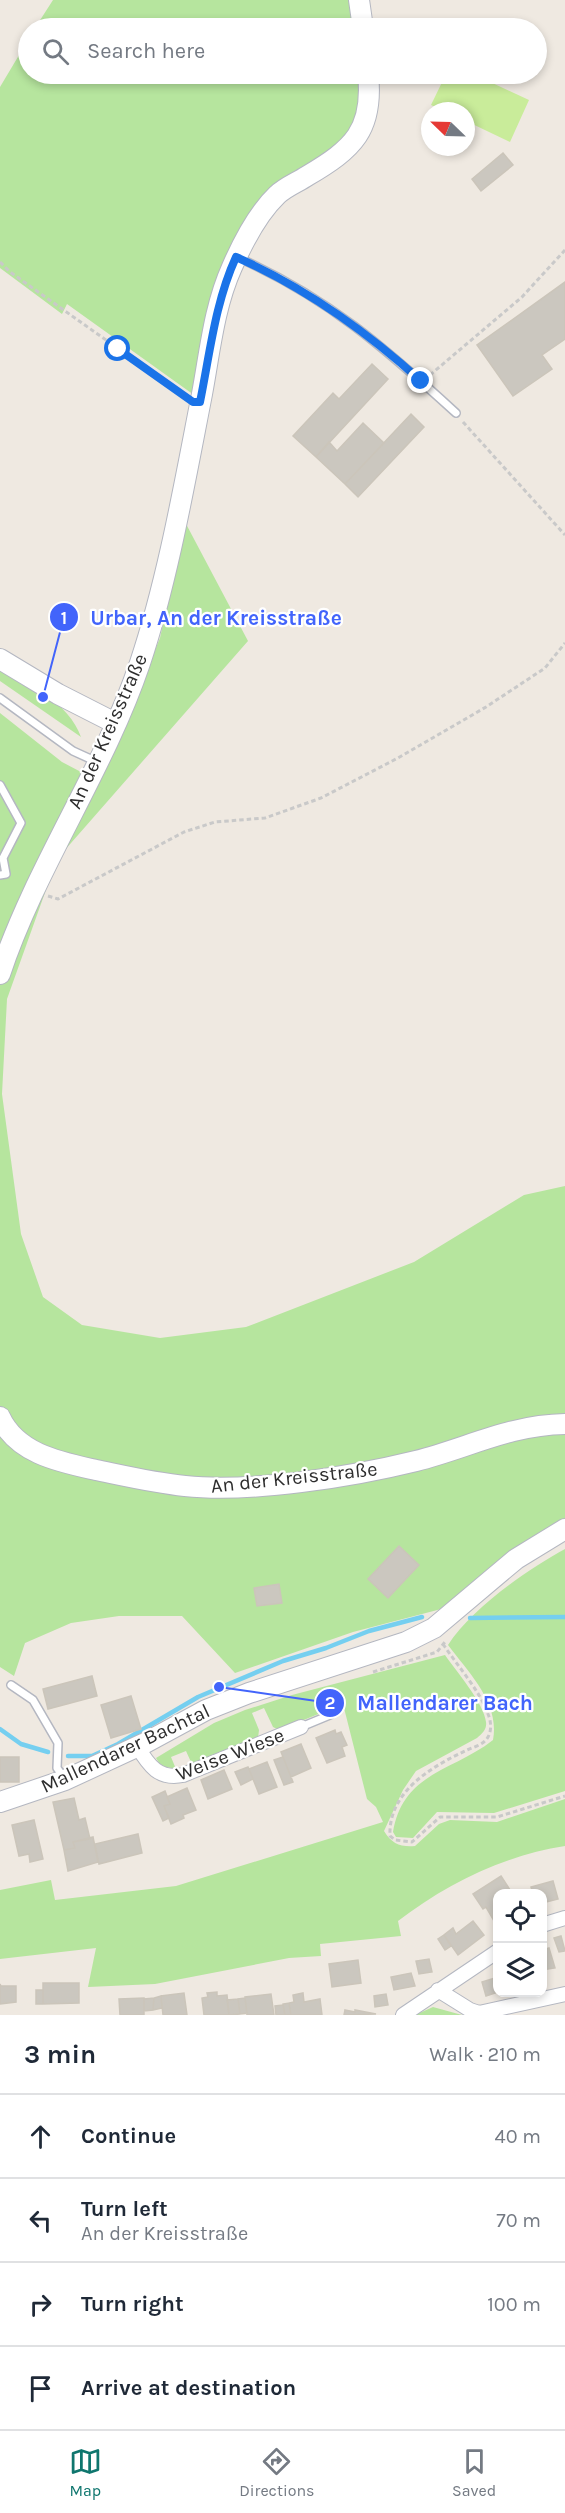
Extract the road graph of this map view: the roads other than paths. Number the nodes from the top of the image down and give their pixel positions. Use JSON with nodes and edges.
{"nodes":[{"id":1,"x":359,"y":0,"type":"edge"},
{"id":2,"x":362,"y":18,"type":"edge"},
{"id":3,"x":368,"y":84,"type":"edge"},
{"id":4,"x":236,"y":257,"type":"junction"},
{"id":5,"x":456,"y":413,"type":"road end"},
{"id":6,"x":0,"y":659,"type":"edge"},
{"id":7,"x":0,"y":698,"type":"edge"},
{"id":8,"x":115,"y":723,"type":"junction"},
{"id":9,"x":96,"y":761,"type":"junction"},
{"id":10,"x":0,"y":785,"type":"edge"},
{"id":11,"x":0,"y":875,"type":"edge"},
{"id":12,"x":0,"y":974,"type":"edge"},
{"id":13,"x":0,"y":1417,"type":"edge"},
{"id":14,"x":565,"y":1424,"type":"edge"},
{"id":15,"x":565,"y":1529,"type":"edge"},
{"id":16,"x":11,"y":1685,"type":"dead end"},
{"id":17,"x":330,"y":1715,"type":"dead end"},
{"id":18,"x":301,"y":1727,"type":"joint"},
{"id":19,"x":137,"y":1746,"type":"junction"},
{"id":20,"x":66,"y":1780,"type":"junction"},
{"id":21,"x":0,"y":1802,"type":"edge"},
{"id":22,"x":565,"y":1918,"type":"edge"},
{"id":23,"x":547,"y":1924,"type":"edge"},
{"id":24,"x":493,"y":1953,"type":"edge"},
{"id":25,"x":438,"y":1990,"type":"junction"},
{"id":26,"x":565,"y":1994,"type":"edge"},
{"id":27,"x":403,"y":2015,"type":"edge"}],
"edges":[{"from":1,"to":2,"type":"street"},
{"from":3,"to":4,"type":"street","name":"An der Kreisstraße"},
{"from":4,"to":5,"type":"lane"},
{"from":4,"to":8,"type":"street","name":"An der Kreisstraße"},
{"from":6,"to":8,"type":"street"},
{"from":7,"to":9,"type":"lane"},
{"from":8,"to":9,"type":"street","name":"An der Kreisstraße"},
{"from":9,"to":12,"type":"street","name":"An der Kreisstraße"},
{"from":10,"to":11,"type":"lane"},
{"from":13,"to":14,"type":"street","name":"An der Kreisstraße"},
{"from":15,"to":19,"type":"street","name":"Mallendarer Bachtal"},
{"from":16,"to":20,"type":"lane"},
{"from":17,"to":18,"type":"lane"},
{"from":18,"to":19,"type":"street","name":"Weise Wiese"},
{"from":19,"to":20,"type":"street","name":"Mallendarer Bachtal"},
{"from":20,"to":21,"type":"street","name":"Mallendarer Bachtal"},
{"from":22,"to":23,"type":"street"},
{"from":24,"to":25,"type":"street"},
{"from":25,"to":26,"type":"street"},
{"from":25,"to":27,"type":"street"}]}
